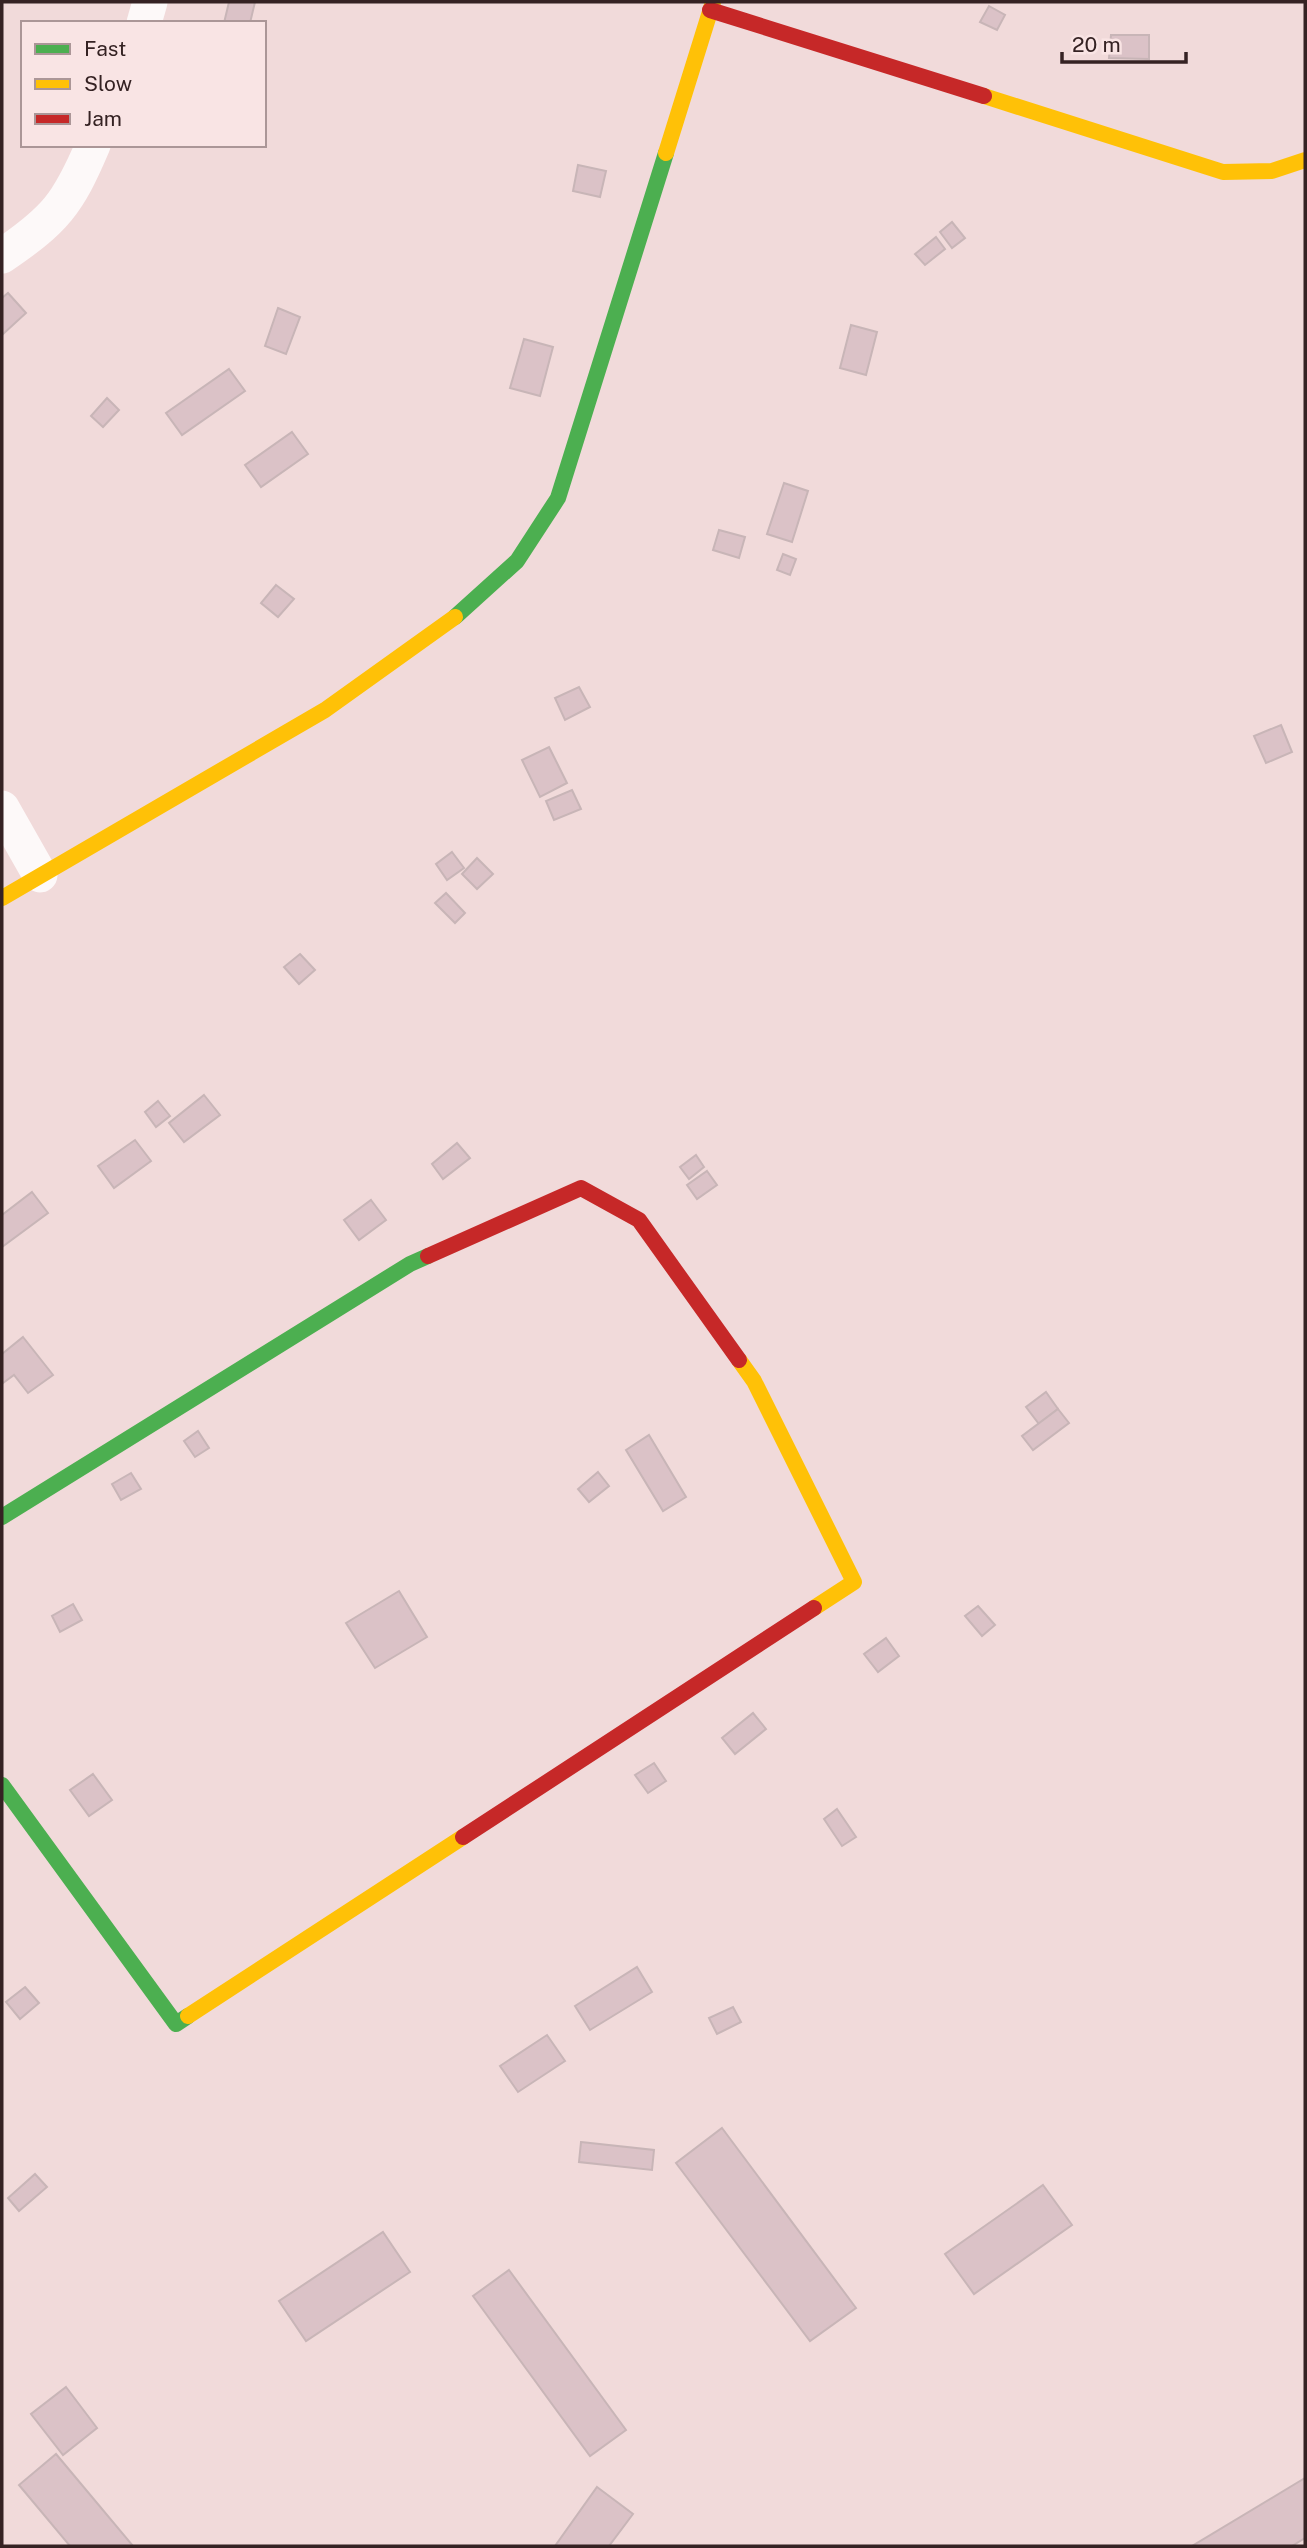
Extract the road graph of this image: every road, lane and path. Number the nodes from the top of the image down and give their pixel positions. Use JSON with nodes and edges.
{"nodes":[{"id":1,"x":150,"y":2,"type":"edge"},
{"id":2,"x":712,"y":6,"type":"edge"},
{"id":3,"x":145,"y":21,"type":"edge"},
{"id":4,"x":92,"y":147,"type":"edge"},
{"id":5,"x":1305,"y":160,"type":"edge"},
{"id":6,"x":2,"y":256,"type":"edge"},
{"id":7,"x":2,"y":808,"type":"edge"},
{"id":8,"x":40,"y":874,"type":"junction"},
{"id":9,"x":2,"y":898,"type":"edge"},
{"id":10,"x":2,"y":1517,"type":"edge"},
{"id":11,"x":2,"y":1785,"type":"edge"}],
"edges":[{"from":1,"to":3,"type":"street"},
{"from":2,"to":5,"type":"street"},
{"from":2,"to":8,"type":"street"},
{"from":4,"to":6,"type":"street"},
{"from":7,"to":8,"type":"street"},
{"from":8,"to":9,"type":"street"},
{"from":10,"to":11,"type":"street"}]}
